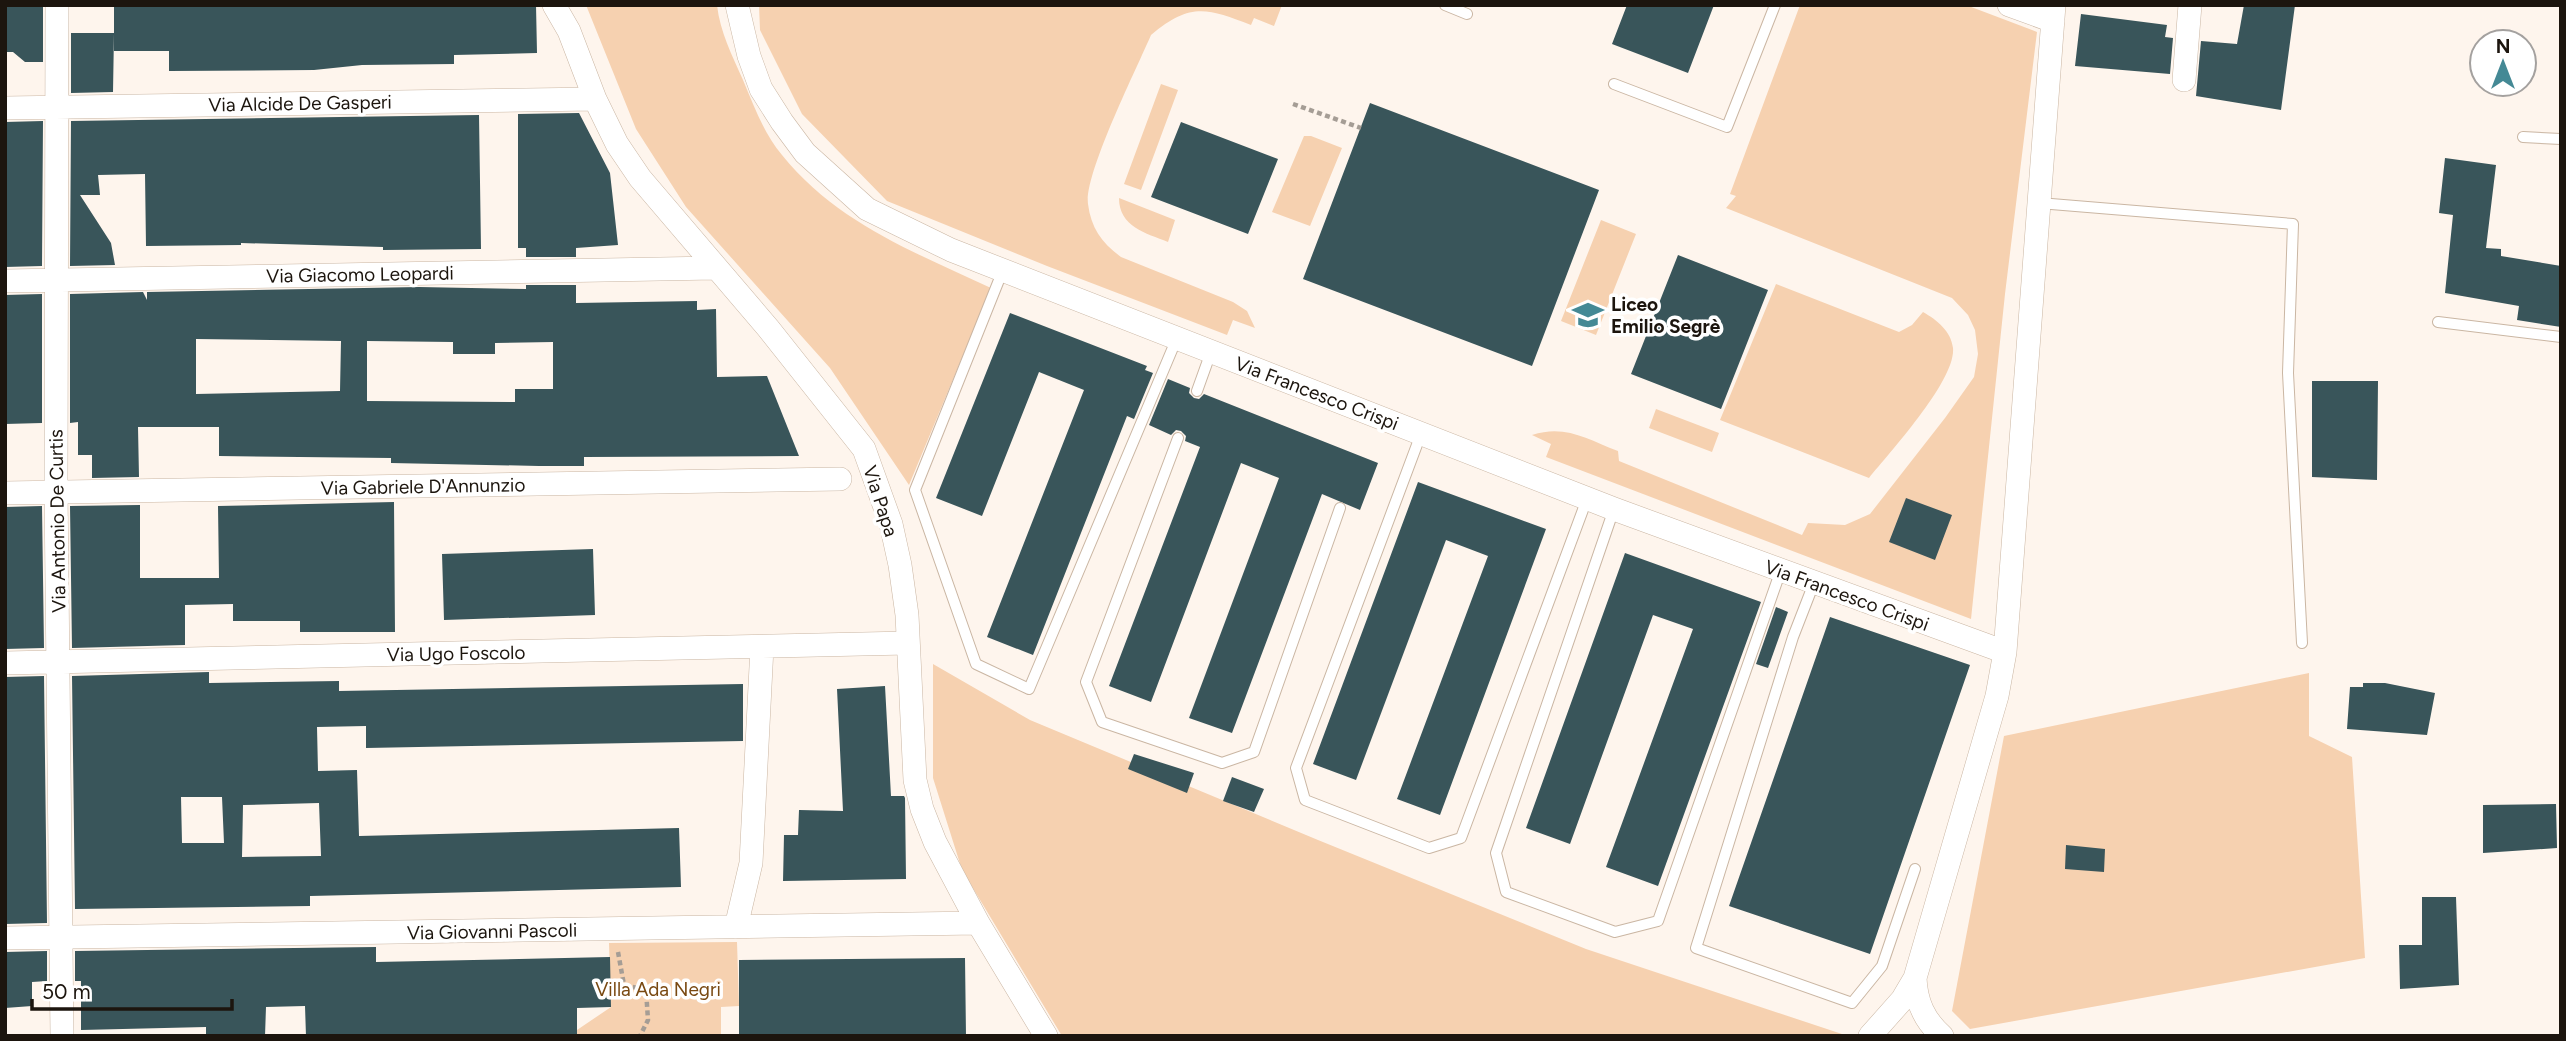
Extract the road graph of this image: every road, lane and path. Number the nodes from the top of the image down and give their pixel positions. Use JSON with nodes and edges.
{"nodes":[{"id":1,"x":57,"y":5,"type":"edge"},
{"id":2,"x":554,"y":5,"type":"edge"},
{"id":3,"x":565,"y":5,"type":"edge"},
{"id":4,"x":737,"y":5,"type":"edge"},
{"id":5,"x":1445,"y":5,"type":"edge"},
{"id":6,"x":1775,"y":5,"type":"edge"},
{"id":7,"x":2009,"y":5,"type":"edge"},
{"id":8,"x":2190,"y":5,"type":"edge"},
{"id":9,"x":2053,"y":13,"type":"edge"},
{"id":10,"x":1467,"y":14,"type":"dead end"},
{"id":11,"x":569,"y":31,"type":"junction"},
{"id":12,"x":2184,"y":80,"type":"dead end"},
{"id":13,"x":1614,"y":84,"type":"dead end"},
{"id":14,"x":595,"y":99,"type":"junction"},
{"id":15,"x":1293,"y":104,"type":"dead end"},
{"id":16,"x":56,"y":107,"type":"junction"},
{"id":17,"x":5,"y":108,"type":"edge"},
{"id":18,"x":1361,"y":128,"type":"dead end"},
{"id":19,"x":2523,"y":136,"type":"dead end"},
{"id":20,"x":2561,"y":139,"type":"edge"},
{"id":21,"x":2039,"y":203,"type":"junction"},
{"id":22,"x":715,"y":268,"type":"junction"},
{"id":23,"x":1003,"y":270,"type":"junction"},
{"id":24,"x":57,"y":280,"type":"junction"},
{"id":25,"x":5,"y":281,"type":"edge"},
{"id":26,"x":2438,"y":322,"type":"dead end"},
{"id":27,"x":2561,"y":337,"type":"edge"},
{"id":28,"x":1177,"y":338,"type":"junction"},
{"id":29,"x":1211,"y":352,"type":"junction"},
{"id":30,"x":1197,"y":391,"type":"dead end"},
{"id":31,"x":1421,"y":434,"type":"junction"},
{"id":32,"x":1178,"y":438,"type":"dead end"},
{"id":33,"x":840,"y":479,"type":"dead end"},
{"id":34,"x":56,"y":492,"type":"junction"},
{"id":35,"x":5,"y":493,"type":"edge"},
{"id":36,"x":1587,"y":499,"type":"junction"},
{"id":37,"x":1339,"y":508,"type":"dead end"},
{"id":38,"x":1614,"y":509,"type":"junction"},
{"id":39,"x":1781,"y":570,"type":"junction"},
{"id":40,"x":1814,"y":583,"type":"junction"},
{"id":41,"x":907,"y":643,"type":"junction"},
{"id":42,"x":2302,"y":643,"type":"dead end"},
{"id":43,"x":762,"y":647,"type":"junction"},
{"id":44,"x":2005,"y":652,"type":"junction"},
{"id":45,"x":59,"y":662,"type":"junction"},
{"id":46,"x":5,"y":663,"type":"edge"},
{"id":47,"x":1915,"y":869,"type":"dead end"},
{"id":48,"x":978,"y":923,"type":"junction"},
{"id":49,"x":736,"y":927,"type":"junction"},
{"id":50,"x":608,"y":929,"type":"junction"},
{"id":51,"x":5,"y":938,"type":"edge"},
{"id":52,"x":61,"y":938,"type":"junction"},
{"id":53,"x":1915,"y":978,"type":"junction"},
{"id":54,"x":62,"y":1036,"type":"edge"},
{"id":55,"x":640,"y":1036,"type":"edge"},
{"id":56,"x":1046,"y":1036,"type":"edge"},
{"id":57,"x":1870,"y":1036,"type":"edge"},
{"id":58,"x":1942,"y":1036,"type":"edge"}],
"edges":[{"from":1,"to":16,"type":"street","name":"Via Antonio De Curtis"},
{"from":2,"to":11,"type":"street","name":"Via Papa"},
{"from":3,"to":11,"type":"street","name":"Via Papa"},
{"from":4,"to":23,"type":"street","name":"Via Francesco Crispi"},
{"from":5,"to":10,"type":"lane"},
{"from":6,"to":13,"type":"lane"},
{"from":7,"to":9,"type":"street"},
{"from":8,"to":12,"type":"street"},
{"from":9,"to":21,"type":"street"},
{"from":11,"to":14,"type":"street","name":"Via Papa"},
{"from":14,"to":16,"type":"street","name":"Via Alcide De Gasperi"},
{"from":14,"to":22,"type":"street","name":"Via Papa"},
{"from":15,"to":18,"type":"path"},
{"from":16,"to":17,"type":"street","name":"Via Alcide De Gasperi"},
{"from":16,"to":24,"type":"street","name":"Via Antonio De Curtis"},
{"from":19,"to":20,"type":"lane"},
{"from":21,"to":42,"type":"lane"},
{"from":21,"to":44,"type":"street"},
{"from":22,"to":24,"type":"street","name":"Via Giacomo Leopardi"},
{"from":22,"to":41,"type":"street","name":"Via Papa"},
{"from":23,"to":28,"type":"street","name":"Via Francesco Crispi"},
{"from":23,"to":28,"type":"lane"},
{"from":24,"to":25,"type":"street","name":"Via Giacomo Leopardi"},
{"from":24,"to":34,"type":"street","name":"Via Antonio De Curtis"},
{"from":26,"to":27,"type":"lane"},
{"from":28,"to":29,"type":"street","name":"Via Francesco Crispi"},
{"from":29,"to":30,"type":"lane"},
{"from":29,"to":31,"type":"street","name":"Via Francesco Crispi"},
{"from":31,"to":36,"type":"street","name":"Via Francesco Crispi"},
{"from":31,"to":36,"type":"lane"},
{"from":32,"to":37,"type":"lane"},
{"from":33,"to":34,"type":"street","name":"Via Gabriele D'Annunzio"},
{"from":34,"to":35,"type":"street","name":"Via Gabriele D'Annunzio"},
{"from":34,"to":45,"type":"street","name":"Via Antonio De Curtis"},
{"from":36,"to":38,"type":"street","name":"Via Francesco Crispi"},
{"from":38,"to":39,"type":"street","name":"Via Francesco Crispi"},
{"from":38,"to":39,"type":"lane"},
{"from":39,"to":40,"type":"street","name":"Via Francesco Crispi"},
{"from":40,"to":44,"type":"street","name":"Via Francesco Crispi"},
{"from":40,"to":47,"type":"lane"},
{"from":41,"to":43,"type":"street","name":"Via Ugo Foscolo"},
{"from":41,"to":48,"type":"street","name":"Via Papa"},
{"from":43,"to":45,"type":"street","name":"Via Ugo Foscolo"},
{"from":43,"to":49,"type":"street"},
{"from":44,"to":53,"type":"street"},
{"from":45,"to":46,"type":"street","name":"Via Ugo Foscolo"},
{"from":45,"to":52,"type":"street","name":"Via Antonio De Curtis"},
{"from":48,"to":49,"type":"street","name":"Via Giovanni Pascoli"},
{"from":48,"to":56,"type":"street","name":"Via Papa"},
{"from":49,"to":50,"type":"street","name":"Via Giovanni Pascoli"},
{"from":50,"to":52,"type":"street","name":"Via Giovanni Pascoli"},
{"from":50,"to":55,"type":"path"},
{"from":51,"to":52,"type":"street","name":"Via Giovanni Pascoli"},
{"from":52,"to":54,"type":"street","name":"Via Antonio De Curtis"},
{"from":53,"to":57,"type":"street"},
{"from":53,"to":58,"type":"street"}]}
